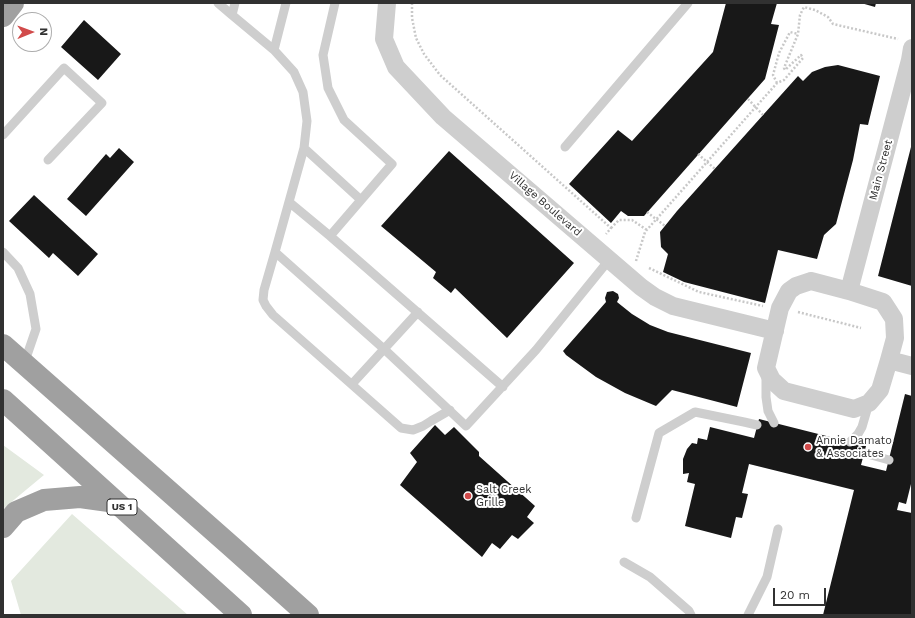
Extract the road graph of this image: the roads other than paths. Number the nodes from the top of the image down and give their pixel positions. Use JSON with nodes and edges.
{"nodes":[{"id":1,"x":13,"y":3,"type":"edge"},
{"id":2,"x":218,"y":3,"type":"edge"},
{"id":3,"x":235,"y":3,"type":"edge"},
{"id":4,"x":286,"y":3,"type":"edge"},
{"id":5,"x":335,"y":3,"type":"edge"},
{"id":6,"x":387,"y":3,"type":"edge"},
{"id":7,"x":688,"y":3,"type":"edge"},
{"id":8,"x":232,"y":15,"type":"junction"},
{"id":9,"x":3,"y":16,"type":"edge"},
{"id":10,"x":274,"y":50,"type":"junction"},
{"id":11,"x":910,"y":52,"type":"edge"},
{"id":12,"x":3,"y":135,"type":"edge"},
{"id":13,"x":565,"y":147,"type":"dead end"},
{"id":14,"x":304,"y":148,"type":"junction"},
{"id":15,"x":48,"y":160,"type":"dead end"},
{"id":16,"x":361,"y":200,"type":"junction"},
{"id":17,"x":289,"y":202,"type":"junction"},
{"id":18,"x":330,"y":236,"type":"junction"},
{"id":19,"x":3,"y":252,"type":"edge"},
{"id":20,"x":275,"y":252,"type":"junction"},
{"id":21,"x":609,"y":260,"type":"junction"},
{"id":22,"x":849,"y":291,"type":"junction"},
{"id":23,"x":418,"y":312,"type":"junction"},
{"id":24,"x":775,"y":331,"type":"junction"},
{"id":25,"x":3,"y":346,"type":"edge"},
{"id":26,"x":384,"y":349,"type":"junction"},
{"id":27,"x":890,"y":360,"type":"junction"},
{"id":28,"x":24,"y":365,"type":"junction"},
{"id":29,"x":912,"y":366,"type":"edge"},
{"id":30,"x":766,"y":368,"type":"junction"},
{"id":31,"x":352,"y":384,"type":"junction"},
{"id":32,"x":503,"y":387,"type":"junction"},
{"id":33,"x":3,"y":400,"type":"edge"},
{"id":34,"x":869,"y":403,"type":"junction"},
{"id":35,"x":450,"y":410,"type":"junction"},
{"id":36,"x":774,"y":423,"type":"dead end"},
{"id":37,"x":757,"y":425,"type":"dead end"},
{"id":38,"x":850,"y":442,"type":"dead end"},
{"id":39,"x":868,"y":454,"type":"dead end"},
{"id":40,"x":889,"y":460,"type":"dead end"},
{"id":41,"x":116,"y":502,"type":"junction"},
{"id":42,"x":636,"y":518,"type":"dead end"},
{"id":43,"x":3,"y":527,"type":"edge"},
{"id":44,"x":778,"y":529,"type":"dead end"},
{"id":45,"x":624,"y":562,"type":"dead end"},
{"id":46,"x":241,"y":615,"type":"edge"},
{"id":47,"x":308,"y":615,"type":"edge"},
{"id":48,"x":691,"y":615,"type":"edge"},
{"id":49,"x":748,"y":615,"type":"edge"}],
"edges":[{"from":1,"to":9,"type":"highway"},
{"from":2,"to":8,"type":"lane"},
{"from":3,"to":8,"type":"lane"},
{"from":4,"to":10,"type":"lane"},
{"from":5,"to":16,"type":"lane"},
{"from":6,"to":21,"type":"street","name":"Village Boulevard"},
{"from":7,"to":13,"type":"lane"},
{"from":8,"to":10,"type":"lane"},
{"from":10,"to":14,"type":"lane"},
{"from":11,"to":22,"type":"street","name":"Main Street"},
{"from":12,"to":15,"type":"lane"},
{"from":14,"to":16,"type":"lane"},
{"from":14,"to":17,"type":"lane"},
{"from":16,"to":18,"type":"lane"},
{"from":17,"to":18,"type":"lane"},
{"from":17,"to":20,"type":"lane"},
{"from":18,"to":23,"type":"lane"},
{"from":19,"to":28,"type":"lane"},
{"from":20,"to":26,"type":"lane"},
{"from":20,"to":31,"type":"lane"},
{"from":21,"to":24,"type":"street","name":"Village Boulevard"},
{"from":21,"to":32,"type":"lane"},
{"from":22,"to":24,"type":"street"},
{"from":22,"to":27,"type":"street"},
{"from":23,"to":26,"type":"lane"},
{"from":23,"to":32,"type":"lane"},
{"from":24,"to":30,"type":"street"},
{"from":25,"to":28,"type":"highway"},
{"from":26,"to":31,"type":"lane"},
{"from":26,"to":35,"type":"lane"},
{"from":27,"to":29,"type":"street"},
{"from":27,"to":34,"type":"street"},
{"from":28,"to":47,"type":"highway"},
{"from":30,"to":34,"type":"street"},
{"from":30,"to":36,"type":"lane"},
{"from":31,"to":35,"type":"lane"},
{"from":32,"to":35,"type":"lane"},
{"from":33,"to":41,"type":"highway","number":"US 1"},
{"from":34,"to":38,"type":"lane"},
{"from":37,"to":42,"type":"lane"},
{"from":39,"to":40,"type":"lane"},
{"from":41,"to":43,"type":"highway"},
{"from":41,"to":46,"type":"highway","number":"US 1"},
{"from":44,"to":49,"type":"lane"},
{"from":45,"to":48,"type":"lane"}]}
